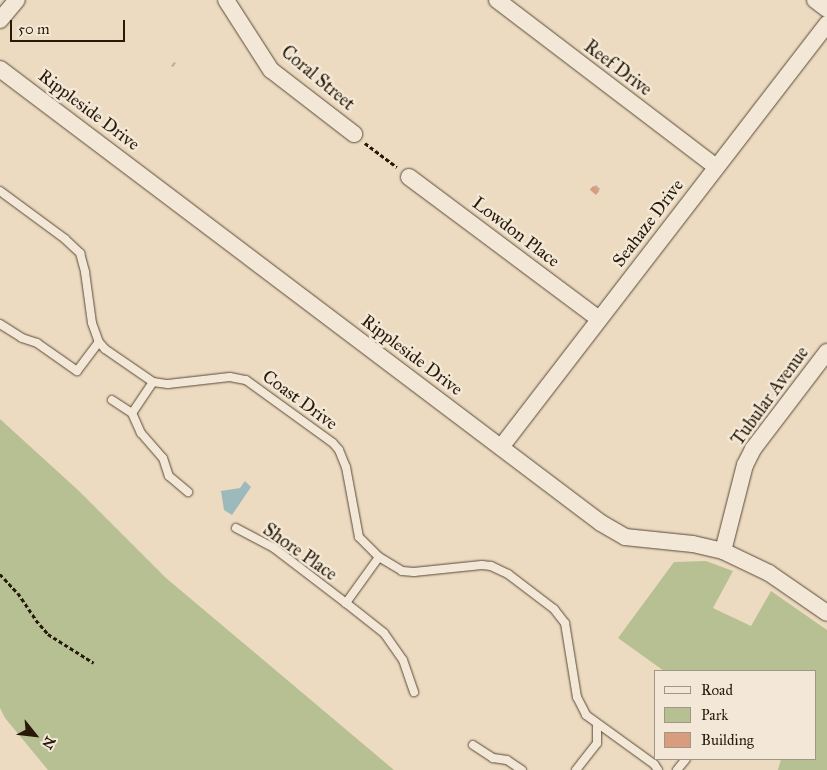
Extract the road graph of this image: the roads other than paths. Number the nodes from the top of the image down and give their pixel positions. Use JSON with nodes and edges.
{"nodes":[{"id":1,"x":17,"y":0,"type":"edge"},
{"id":2,"x":226,"y":0,"type":"edge"},
{"id":3,"x":497,"y":0,"type":"edge"},
{"id":4,"x":815,"y":0,"type":"edge"},
{"id":5,"x":827,"y":9,"type":"edge"},
{"id":6,"x":0,"y":20,"type":"edge"},
{"id":7,"x":827,"y":24,"type":"edge"},
{"id":8,"x":0,"y":69,"type":"edge"},
{"id":9,"x":354,"y":134,"type":"road end"},
{"id":10,"x":716,"y":167,"type":"junction"},
{"id":11,"x":409,"y":177,"type":"road end"},
{"id":12,"x":0,"y":191,"type":"edge"},
{"id":13,"x":600,"y":319,"type":"junction"},
{"id":14,"x":0,"y":324,"type":"edge"},
{"id":15,"x":99,"y":342,"type":"junction"},
{"id":16,"x":827,"y":352,"type":"edge"},
{"id":17,"x":152,"y":382,"type":"junction"},
{"id":18,"x":112,"y":400,"type":"dead end"},
{"id":19,"x":132,"y":413,"type":"junction"},
{"id":20,"x":500,"y":447,"type":"junction"},
{"id":21,"x":188,"y":492,"type":"dead end"},
{"id":22,"x":236,"y":528,"type":"dead end"},
{"id":23,"x":723,"y":551,"type":"junction"},
{"id":24,"x":379,"y":557,"type":"junction"},
{"id":25,"x":346,"y":603,"type":"junction"},
{"id":26,"x":827,"y":613,"type":"edge"},
{"id":27,"x":414,"y":692,"type":"dead end"},
{"id":28,"x":597,"y":724,"type":"junction"},
{"id":29,"x":473,"y":745,"type":"dead end"},
{"id":30,"x":685,"y":760,"type":"edge"},
{"id":31,"x":522,"y":770,"type":"edge"},
{"id":32,"x":576,"y":770,"type":"edge"},
{"id":33,"x":658,"y":770,"type":"edge"},
{"id":34,"x":677,"y":770,"type":"edge"}],
"edges":[{"from":1,"to":6,"type":"street"},
{"from":2,"to":9,"type":"street","name":"Coral Street"},
{"from":3,"to":10,"type":"street","name":"Reef Drive"},
{"from":4,"to":5,"type":"street"},
{"from":7,"to":10,"type":"street","name":"Seahaze Drive"},
{"from":8,"to":20,"type":"street","name":"Rippleside Drive"},
{"from":10,"to":13,"type":"street","name":"Seahaze Drive"},
{"from":11,"to":13,"type":"street","name":"Lowdon Place"},
{"from":12,"to":15,"type":"lane"},
{"from":13,"to":20,"type":"street","name":"Seahaze Drive"},
{"from":14,"to":15,"type":"lane"},
{"from":15,"to":17,"type":"lane"},
{"from":16,"to":23,"type":"street","name":"Tubular Avenue"},
{"from":17,"to":19,"type":"lane"},
{"from":17,"to":24,"type":"lane","name":"Coast Drive"},
{"from":18,"to":19,"type":"lane"},
{"from":19,"to":21,"type":"lane"},
{"from":20,"to":23,"type":"street","name":"Rippleside Drive"},
{"from":22,"to":25,"type":"lane","name":"Shore Place"},
{"from":23,"to":26,"type":"street","name":"Rippleside Drive"},
{"from":24,"to":25,"type":"lane","name":"Shore Place"},
{"from":24,"to":28,"type":"lane","name":"Coast Drive"},
{"from":25,"to":27,"type":"lane","name":"Shore Place"},
{"from":28,"to":32,"type":"lane"},
{"from":28,"to":33,"type":"lane","name":"Coast Drive"},
{"from":29,"to":31,"type":"lane"},
{"from":30,"to":34,"type":"lane"}]}
